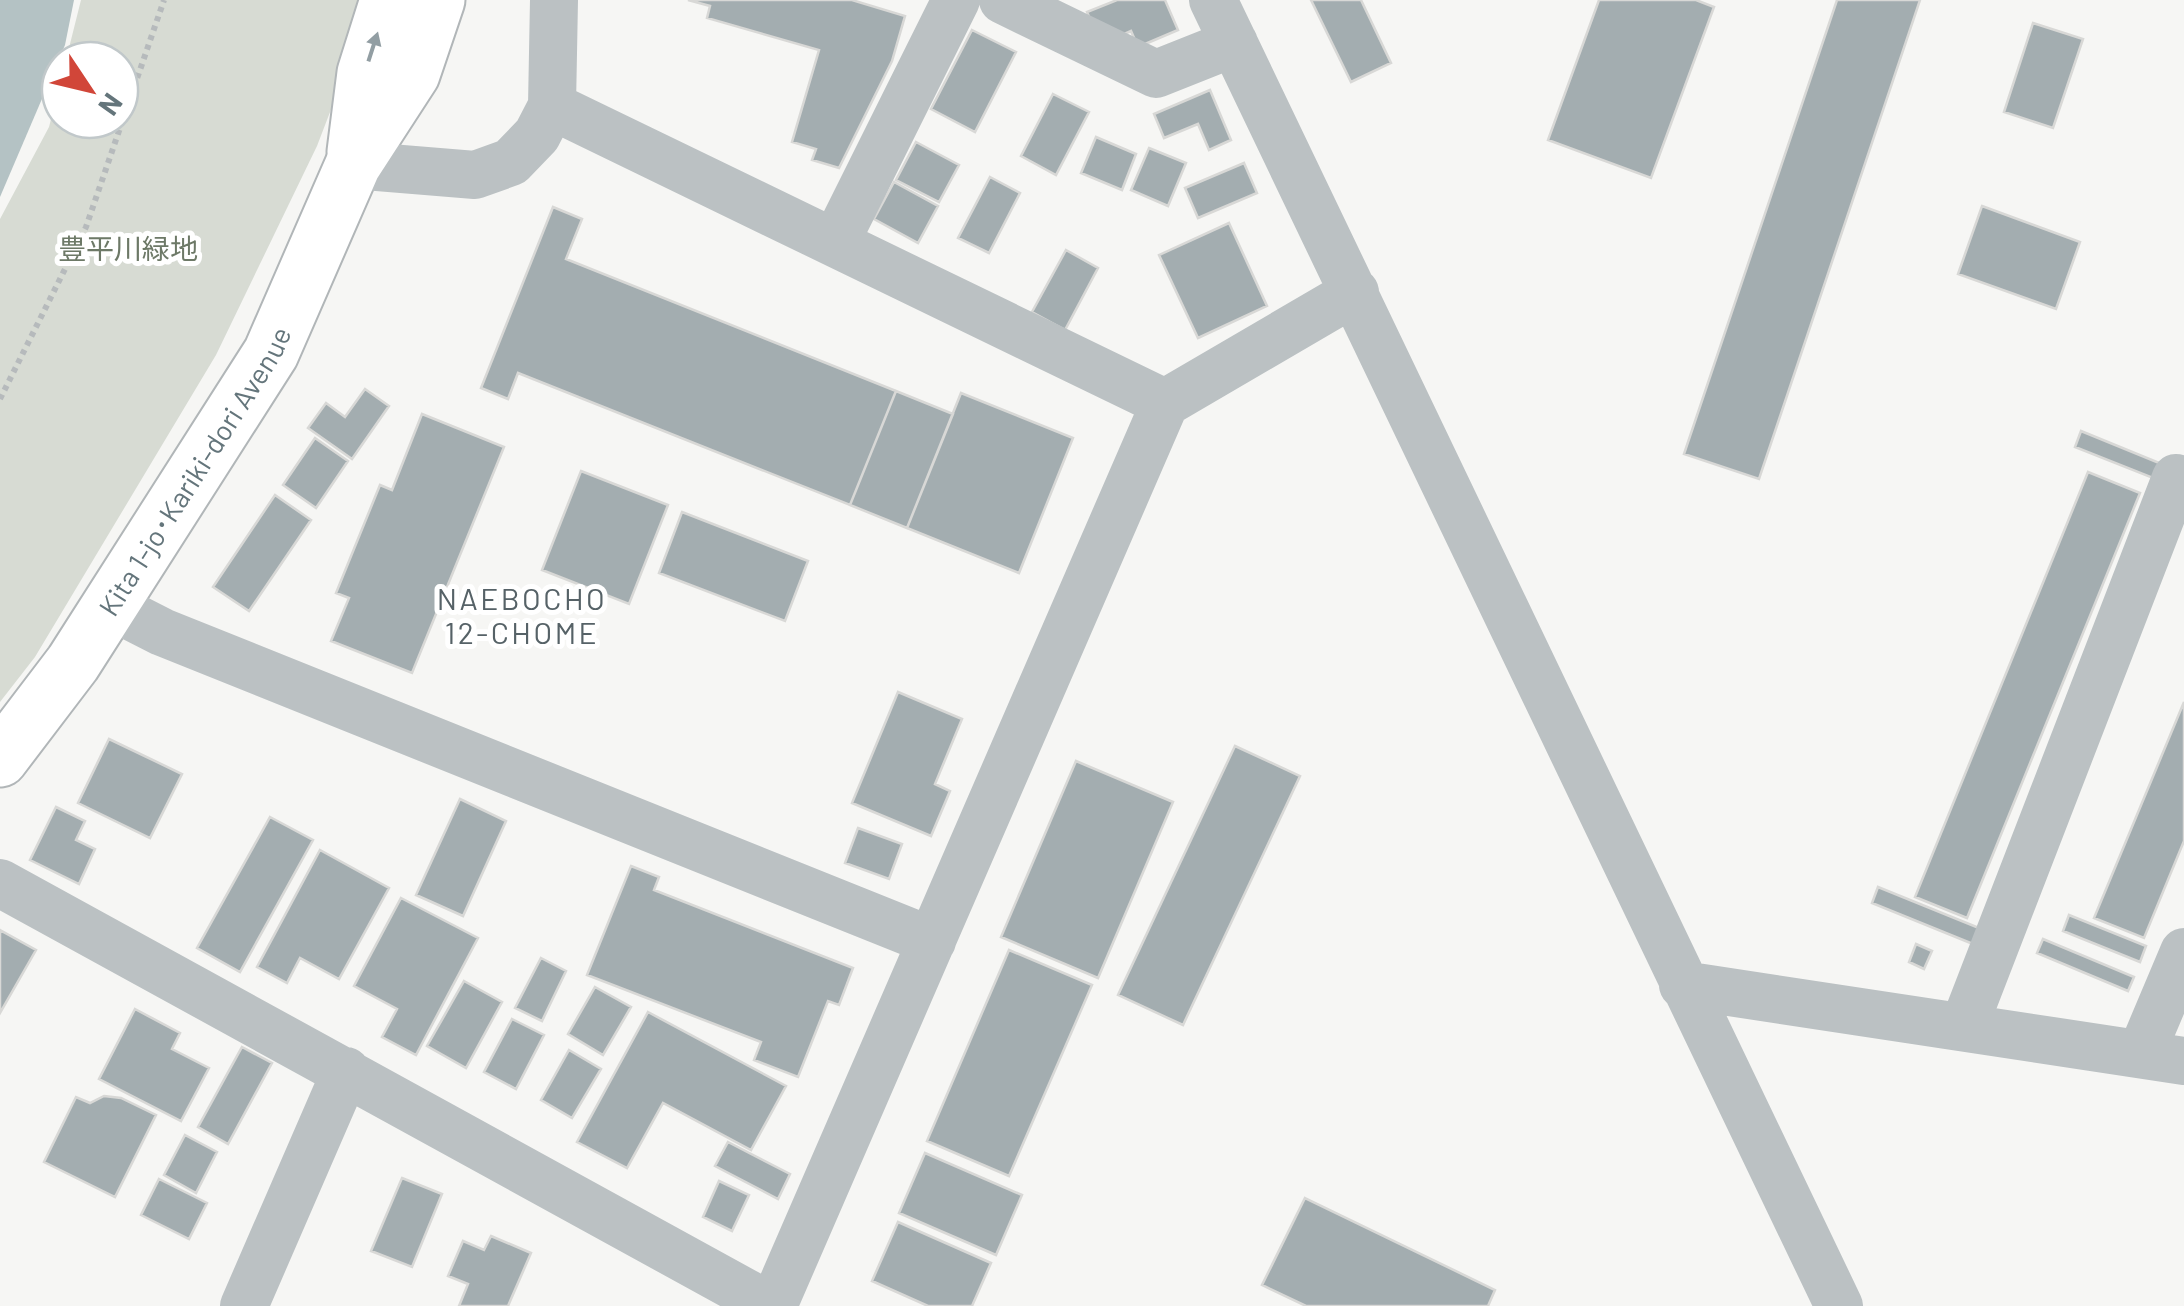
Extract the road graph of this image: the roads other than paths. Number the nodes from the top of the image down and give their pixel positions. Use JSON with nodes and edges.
{"nodes":[{"id":1,"x":388,"y":0,"type":"edge"},
{"id":2,"x":438,"y":0,"type":"edge"},
{"id":3,"x":554,"y":0,"type":"edge"},
{"id":4,"x":956,"y":0,"type":"edge"},
{"id":5,"x":1003,"y":0,"type":"edge"},
{"id":6,"x":1213,"y":0,"type":"edge"},
{"id":7,"x":1234,"y":43,"type":"junction"},
{"id":8,"x":552,"y":106,"type":"junction"},
{"id":9,"x":353,"y":165,"type":"junction"},
{"id":10,"x":834,"y":243,"type":"junction"},
{"id":11,"x":1355,"y":292,"type":"junction"},
{"id":12,"x":1165,"y":403,"type":"junction"},
{"id":13,"x":2184,"y":481,"type":"edge"},
{"id":14,"x":111,"y":606,"type":"junction"},
{"id":15,"x":0,"y":759,"type":"edge"},
{"id":16,"x":0,"y":883,"type":"edge"},
{"id":17,"x":932,"y":942,"type":"junction"},
{"id":18,"x":2184,"y":952,"type":"edge"},
{"id":19,"x":1683,"y":985,"type":"junction"},
{"id":20,"x":1964,"y":1026,"type":"junction"},
{"id":21,"x":2163,"y":1057,"type":"edge"},
{"id":22,"x":346,"y":1072,"type":"junction"},
{"id":23,"x":244,"y":1306,"type":"edge"},
{"id":24,"x":771,"y":1306,"type":"edge"},
{"id":25,"x":1839,"y":1306,"type":"edge"}],
"edges":[{"from":9,"to":1,"type":"highway","name":"Kita 1-jo･Kariki-dori Avenue","one_way":true},
{"from":2,"to":9,"type":"highway","name":"Kita 1-jo･Kariki-dori Avenue"},
{"from":3,"to":8,"type":"street"},
{"from":4,"to":10,"type":"street"},
{"from":5,"to":7,"type":"street"},
{"from":6,"to":7,"type":"street"},
{"from":7,"to":11,"type":"street"},
{"from":8,"to":9,"type":"street"},
{"from":8,"to":10,"type":"street"},
{"from":9,"to":14,"type":"highway","name":"Kita 1-jo･Kariki-dori Avenue"},
{"from":10,"to":12,"type":"street"},
{"from":11,"to":12,"type":"street"},
{"from":11,"to":19,"type":"street"},
{"from":12,"to":17,"type":"street"},
{"from":13,"to":20,"type":"street"},
{"from":14,"to":15,"type":"highway","name":"Kita 1-jo･Kariki-dori Avenue"},
{"from":14,"to":17,"type":"street"},
{"from":16,"to":22,"type":"street"},
{"from":17,"to":24,"type":"street"},
{"from":18,"to":21,"type":"street"},
{"from":19,"to":20,"type":"street"},
{"from":19,"to":25,"type":"street"},
{"from":20,"to":21,"type":"street"},
{"from":22,"to":23,"type":"street"},
{"from":22,"to":24,"type":"street"}]}
